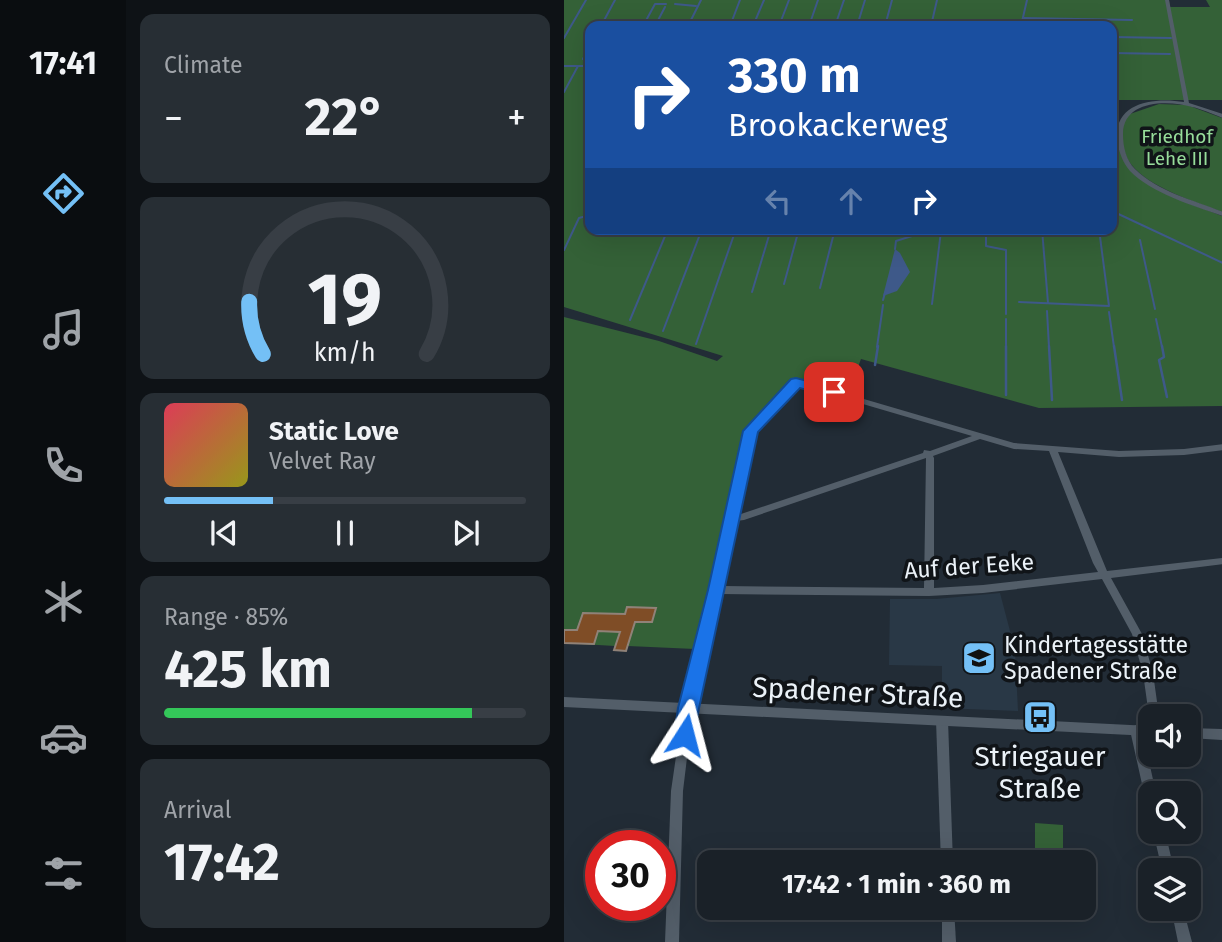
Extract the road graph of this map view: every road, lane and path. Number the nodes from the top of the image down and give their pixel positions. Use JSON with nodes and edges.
{"nodes":[{"id":1,"x":1167,"y":0,"type":"edge"},
{"id":2,"x":1187,"y":104,"type":"junction"},
{"id":3,"x":1223,"y":116,"type":"edge"},
{"id":4,"x":1223,"y":214,"type":"edge"},
{"id":5,"x":977,"y":437,"type":"junction"},
{"id":6,"x":1223,"y":447,"type":"edge"},
{"id":7,"x":1053,"y":451,"type":"junction"},
{"id":8,"x":927,"y":452,"type":"junction"},
{"id":9,"x":732,"y":518,"type":"junction"},
{"id":10,"x":1223,"y":561,"type":"edge"},
{"id":11,"x":1105,"y":573,"type":"junction"},
{"id":12,"x":717,"y":590,"type":"junction"},
{"id":13,"x":929,"y":592,"type":"junction"},
{"id":14,"x":564,"y":702,"type":"edge"},
{"id":15,"x":1152,"y":704,"type":"edge"},
{"id":16,"x":688,"y":708,"type":"junction"},
{"id":17,"x":942,"y":720,"type":"junction"},
{"id":18,"x":1136,"y":730,"type":"joint"},
{"id":19,"x":1201,"y":733,"type":"edge"},
{"id":20,"x":1223,"y":734,"type":"edge"},
{"id":21,"x":1147,"y":781,"type":"edge"},
{"id":22,"x":947,"y":850,"type":"edge"},
{"id":23,"x":948,"y":920,"type":"edge"},
{"id":24,"x":1180,"y":921,"type":"edge"},
{"id":25,"x":672,"y":942,"type":"edge"},
{"id":26,"x":949,"y":942,"type":"edge"},
{"id":27,"x":1185,"y":942,"type":"edge"}],
"edges":[{"from":1,"to":2,"type":"street"},
{"from":2,"to":3,"type":"street"},
{"from":2,"to":4,"type":"street"},
{"from":5,"to":7,"type":"street"},
{"from":5,"to":8,"type":"street"},
{"from":5,"to":9,"type":"street"},
{"from":6,"to":7,"type":"street"},
{"from":7,"to":11,"type":"street"},
{"from":8,"to":9,"type":"street"},
{"from":8,"to":13,"type":"street"},
{"from":9,"to":12,"type":"street"},
{"from":10,"to":11,"type":"street","name":"Auf der Eeke"},
{"from":11,"to":13,"type":"street","name":"Auf der Eeke"},
{"from":11,"to":15,"type":"street"},
{"from":12,"to":13,"type":"street","name":"Auf der Eeke"},
{"from":12,"to":16,"type":"street"},
{"from":14,"to":16,"type":"street","name":"Spadener Straße"},
{"from":16,"to":17,"type":"street","name":"Spadener Straße"},
{"from":16,"to":25,"type":"street"},
{"from":17,"to":18,"type":"street","name":"Spadener Straße"},
{"from":17,"to":22,"type":"street"},
{"from":18,"to":21,"type":"street"},
{"from":19,"to":20,"type":"street"},
{"from":23,"to":26,"type":"street"},
{"from":24,"to":27,"type":"street"}]}
